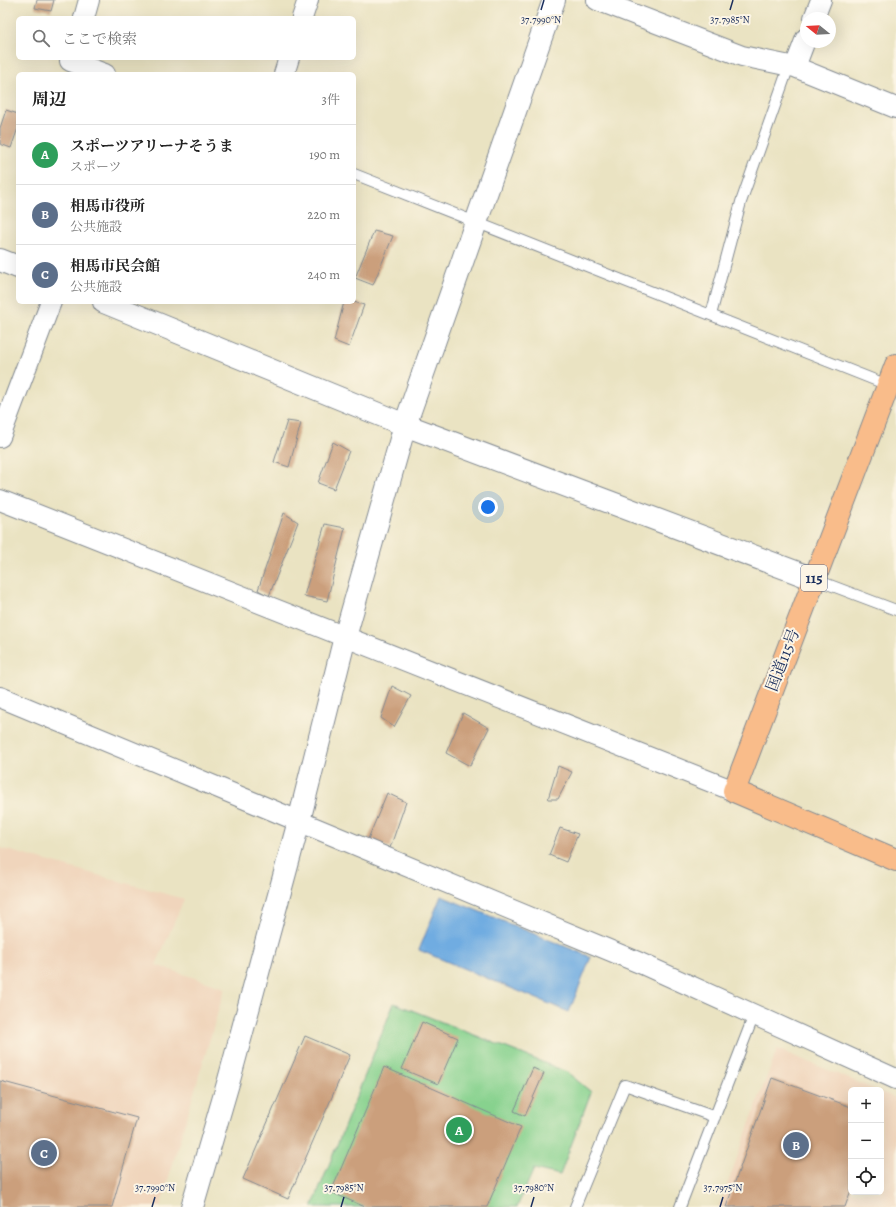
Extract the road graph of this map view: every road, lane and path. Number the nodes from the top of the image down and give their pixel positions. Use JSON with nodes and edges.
{"nodes":[{"id":1,"x":89,"y":0,"type":"edge"},
{"id":2,"x":308,"y":0,"type":"edge"},
{"id":3,"x":554,"y":0,"type":"edge"},
{"id":4,"x":597,"y":0,"type":"edge"},
{"id":5,"x":821,"y":0,"type":"edge"},
{"id":6,"x":816,"y":12,"type":"edge"},
{"id":7,"x":85,"y":16,"type":"edge"},
{"id":8,"x":303,"y":16,"type":"edge"},
{"id":9,"x":801,"y":48,"type":"edge"},
{"id":10,"x":70,"y":60,"type":"edge"},
{"id":11,"x":289,"y":60,"type":"edge"},
{"id":12,"x":792,"y":66,"type":"junction"},
{"id":13,"x":100,"y":72,"type":"edge"},
{"id":14,"x":285,"y":72,"type":"edge"},
{"id":15,"x":896,"y":108,"type":"edge"},
{"id":16,"x":356,"y":175,"type":"edge"},
{"id":17,"x":475,"y":222,"type":"junction"},
{"id":18,"x":0,"y":260,"type":"edge"},
{"id":19,"x":16,"y":266,"type":"edge"},
{"id":20,"x":49,"y":304,"type":"edge"},
{"id":21,"x":109,"y":304,"type":"edge"},
{"id":22,"x":711,"y":315,"type":"junction"},
{"id":23,"x":894,"y":379,"type":"edge"},
{"id":24,"x":405,"y":424,"type":"junction"},
{"id":25,"x":0,"y":437,"type":"edge"},
{"id":26,"x":0,"y":500,"type":"edge"},
{"id":27,"x":814,"y":579,"type":"junction"},
{"id":28,"x":896,"y":610,"type":"edge"},
{"id":29,"x":345,"y":637,"type":"junction"},
{"id":30,"x":0,"y":697,"type":"edge"},
{"id":31,"x":734,"y":792,"type":"junction"},
{"id":32,"x":299,"y":821,"type":"junction"},
{"id":33,"x":896,"y":860,"type":"edge"},
{"id":34,"x":754,"y":1015,"type":"junction"},
{"id":35,"x":896,"y":1079,"type":"edge"},
{"id":36,"x":715,"y":1117,"type":"junction"},
{"id":37,"x":192,"y":1207,"type":"edge"},
{"id":38,"x":575,"y":1207,"type":"edge"},
{"id":39,"x":680,"y":1207,"type":"edge"}],
"edges":[{"from":1,"to":7,"type":"street"},
{"from":2,"to":8,"type":"street"},
{"from":3,"to":17,"type":"street"},
{"from":4,"to":12,"type":"street"},
{"from":5,"to":6,"type":"street"},
{"from":9,"to":12,"type":"street"},
{"from":10,"to":13,"type":"street"},
{"from":11,"to":14,"type":"street"},
{"from":12,"to":15,"type":"street"},
{"from":12,"to":22,"type":"lane"},
{"from":16,"to":17,"type":"lane"},
{"from":17,"to":22,"type":"lane"},
{"from":17,"to":24,"type":"street"},
{"from":18,"to":19,"type":"street"},
{"from":20,"to":25,"type":"street"},
{"from":21,"to":24,"type":"street"},
{"from":22,"to":23,"type":"lane"},
{"from":23,"to":27,"type":"highway","name":"国道115号","number":"115"},
{"from":24,"to":27,"type":"street"},
{"from":24,"to":29,"type":"street"},
{"from":26,"to":29,"type":"street"},
{"from":27,"to":28,"type":"lane"},
{"from":27,"to":31,"type":"highway","name":"国道115号","number":"115"},
{"from":29,"to":31,"type":"street"},
{"from":29,"to":32,"type":"street"},
{"from":30,"to":32,"type":"street"},
{"from":31,"to":33,"type":"highway"},
{"from":32,"to":34,"type":"street"},
{"from":32,"to":37,"type":"street"},
{"from":34,"to":35,"type":"street"},
{"from":34,"to":36,"type":"lane"},
{"from":36,"to":38,"type":"lane"},
{"from":36,"to":39,"type":"lane"}]}
